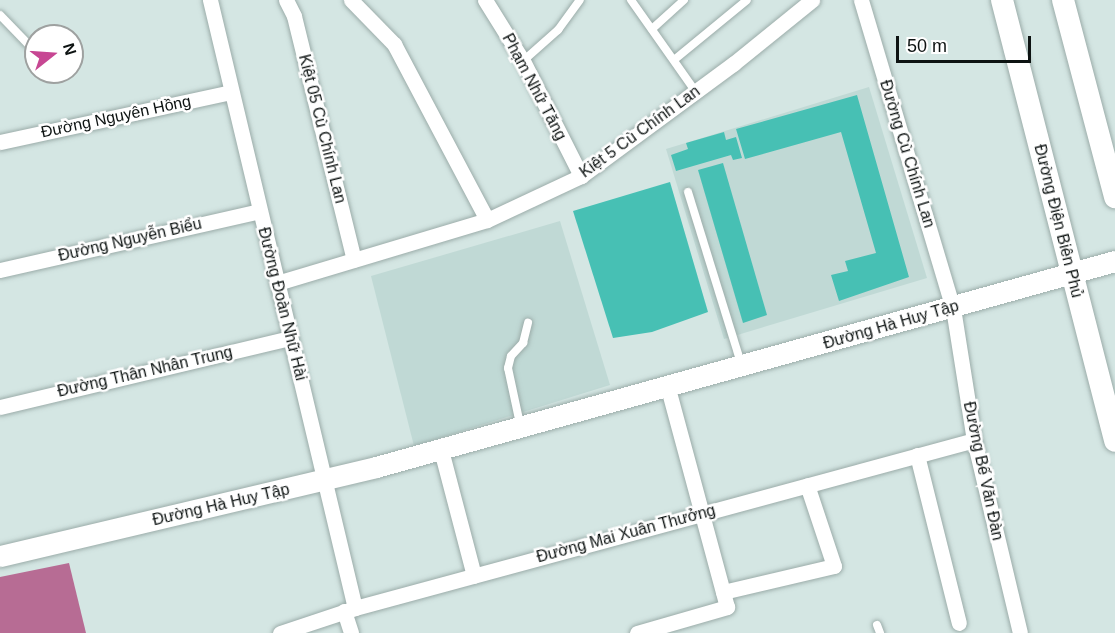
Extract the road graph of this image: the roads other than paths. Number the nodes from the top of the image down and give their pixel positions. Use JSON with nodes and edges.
{"nodes":[{"id":1,"x":210,"y":0,"type":"edge"},
{"id":2,"x":286,"y":0,"type":"edge"},
{"id":3,"x":351,"y":0,"type":"edge"},
{"id":4,"x":485,"y":0,"type":"edge"},
{"id":5,"x":580,"y":0,"type":"edge"},
{"id":6,"x":631,"y":0,"type":"edge"},
{"id":7,"x":684,"y":0,"type":"edge"},
{"id":8,"x":747,"y":0,"type":"edge"},
{"id":9,"x":812,"y":0,"type":"edge"},
{"id":10,"x":861,"y":0,"type":"edge"},
{"id":11,"x":1002,"y":0,"type":"edge"},
{"id":12,"x":1063,"y":0,"type":"edge"},
{"id":13,"x":0,"y":15,"type":"edge"},
{"id":14,"x":652,"y":29,"type":"junction"},
{"id":15,"x":24,"y":41,"type":"edge"},
{"id":16,"x":523,"y":60,"type":"junction"},
{"id":17,"x":674,"y":60,"type":"junction"},
{"id":18,"x":231,"y":92,"type":"junction"},
{"id":19,"x":696,"y":92,"type":"junction"},
{"id":20,"x":0,"y":142,"type":"edge"},
{"id":21,"x":581,"y":176,"type":"junction"},
{"id":22,"x":688,"y":192,"type":"dead end"},
{"id":23,"x":1115,"y":197,"type":"edge"},
{"id":24,"x":259,"y":211,"type":"junction"},
{"id":25,"x":487,"y":220,"type":"junction"},
{"id":26,"x":354,"y":260,"type":"junction"},
{"id":27,"x":1115,"y":261,"type":"edge"},
{"id":28,"x":0,"y":270,"type":"edge"},
{"id":29,"x":1072,"y":273,"type":"junction"},
{"id":30,"x":277,"y":283,"type":"junction"},
{"id":31,"x":953,"y":308,"type":"junction"},
{"id":32,"x":528,"y":323,"type":"dead end"},
{"id":33,"x":290,"y":338,"type":"junction"},
{"id":34,"x":742,"y":367,"type":"junction"},
{"id":35,"x":668,"y":388,"type":"junction"},
{"id":36,"x":0,"y":407,"type":"edge"},
{"id":37,"x":521,"y":428,"type":"junction"},
{"id":38,"x":974,"y":440,"type":"junction"},
{"id":39,"x":1115,"y":441,"type":"edge"},
{"id":40,"x":441,"y":450,"type":"junction"},
{"id":41,"x":917,"y":455,"type":"junction"},
{"id":42,"x":325,"y":480,"type":"junction"},
{"id":43,"x":807,"y":485,"type":"junction"},
{"id":44,"x":702,"y":514,"type":"junction"},
{"id":45,"x":0,"y":556,"type":"edge"},
{"id":46,"x":474,"y":576,"type":"junction"},
{"id":47,"x":723,"y":592,"type":"junction"},
{"id":48,"x":350,"y":610,"type":"junction"},
{"id":49,"x":959,"y":623,"type":"dead end"},
{"id":50,"x":279,"y":633,"type":"edge"},
{"id":51,"x":351,"y":633,"type":"edge"},
{"id":52,"x":637,"y":633,"type":"edge"},
{"id":53,"x":1020,"y":633,"type":"edge"}],
"edges":[{"from":1,"to":18,"type":"street","name":"Đường Đoàn Nhữ Hài"},
{"from":2,"to":26,"type":"street","name":"Kiệt 05 Cù Chính Lan"},
{"from":3,"to":25,"type":"street"},
{"from":4,"to":16,"type":"street","name":"Phạm Nhữ Tăng"},
{"from":5,"to":16,"type":"lane"},
{"from":6,"to":14,"type":"lane"},
{"from":7,"to":14,"type":"lane"},
{"from":8,"to":17,"type":"lane"},
{"from":9,"to":19,"type":"street","name":"Kiệt 5 Cù Chính Lan"},
{"from":10,"to":31,"type":"street","name":"Đường Cù Chính Lan"},
{"from":11,"to":29,"type":"main road","name":"Đường Điện Biên Phủ"},
{"from":12,"to":23,"type":"main road"},
{"from":13,"to":15,"type":"lane"},
{"from":14,"to":17,"type":"lane"},
{"from":16,"to":21,"type":"street","name":"Phạm Nhữ Tăng"},
{"from":17,"to":19,"type":"lane"},
{"from":18,"to":20,"type":"street","name":"Đường Nguyên Hồng"},
{"from":18,"to":24,"type":"street","name":"Đường Đoàn Nhữ Hài"},
{"from":19,"to":21,"type":"street","name":"Kiệt 5 Cù Chính Lan"},
{"from":21,"to":25,"type":"street","name":"Kiệt 5 Cù Chính Lan"},
{"from":22,"to":34,"type":"lane"},
{"from":24,"to":28,"type":"street","name":"Đường Nguyễn Biểu"},
{"from":24,"to":30,"type":"street","name":"Đường Đoàn Nhữ Hài"},
{"from":25,"to":26,"type":"street","name":"Kiệt 5 Cù Chính Lan"},
{"from":26,"to":30,"type":"street","name":"Kiệt 5 Cù Chính Lan"},
{"from":27,"to":29,"type":"street","name":"Đường Hà Huy Tập"},
{"from":29,"to":31,"type":"street","name":"Đường Hà Huy Tập"},
{"from":29,"to":39,"type":"main road","name":"Đường Điện Biên Phủ"},
{"from":30,"to":33,"type":"street","name":"Đường Đoàn Nhữ Hài"},
{"from":31,"to":34,"type":"street","name":"Đường Hà Huy Tập"},
{"from":31,"to":38,"type":"street","name":"Đường Bế Văn Đàn"},
{"from":32,"to":37,"type":"lane"},
{"from":33,"to":36,"type":"street","name":"Đường Thân Nhân Trung"},
{"from":33,"to":42,"type":"street","name":"Đường Đoàn Nhữ Hài"},
{"from":34,"to":35,"type":"street","name":"Đường Hà Huy Tập"},
{"from":35,"to":37,"type":"street","name":"Đường Hà Huy Tập"},
{"from":35,"to":44,"type":"street"},
{"from":37,"to":40,"type":"street","name":"Đường Hà Huy Tập"},
{"from":38,"to":41,"type":"street","name":"Đường Mai Xuân Thưởng"},
{"from":38,"to":53,"type":"street","name":"Đường Bế Văn Đàn"},
{"from":40,"to":42,"type":"street","name":"Đường Hà Huy Tập"},
{"from":40,"to":46,"type":"street"},
{"from":41,"to":43,"type":"street","name":"Đường Mai Xuân Thưởng"},
{"from":41,"to":49,"type":"street"},
{"from":42,"to":45,"type":"street","name":"Đường Hà Huy Tập"},
{"from":42,"to":48,"type":"street","name":"Đường Đoàn Nhữ Hài"},
{"from":43,"to":44,"type":"street","name":"Đường Mai Xuân Thưởng"},
{"from":43,"to":47,"type":"street"},
{"from":44,"to":46,"type":"street","name":"Đường Mai Xuân Thưởng"},
{"from":44,"to":47,"type":"street"},
{"from":46,"to":48,"type":"street","name":"Đường Mai Xuân Thưởng"},
{"from":47,"to":52,"type":"street"},
{"from":48,"to":50,"type":"street","name":"Đường Mai Xuân Thưởng"},
{"from":48,"to":51,"type":"street","name":"Đường Đoàn Nhữ Hài"}]}
